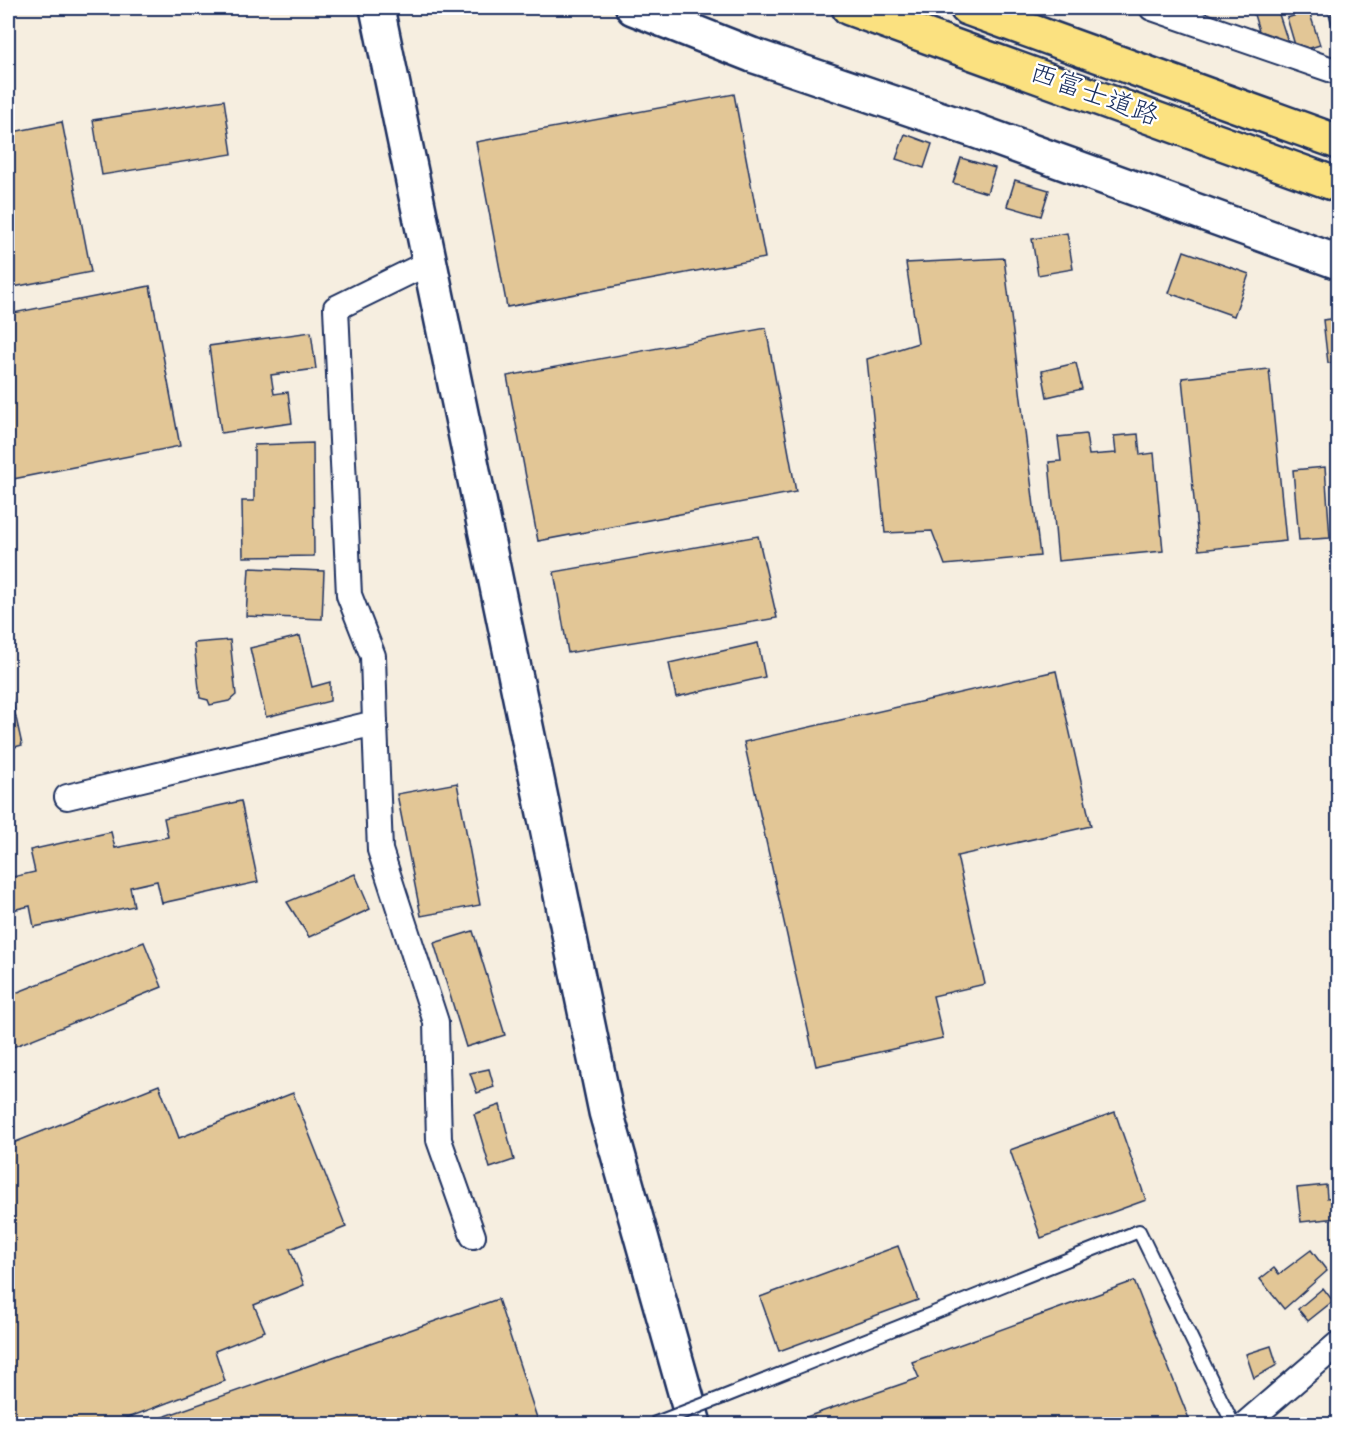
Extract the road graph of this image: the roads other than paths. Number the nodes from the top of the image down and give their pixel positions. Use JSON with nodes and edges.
{"nodes":[{"id":1,"x":377,"y":8,"type":"edge"},
{"id":2,"x":633,"y":8,"type":"edge"},
{"id":3,"x":849,"y":8,"type":"edge"},
{"id":4,"x":968,"y":8,"type":"edge"},
{"id":5,"x":1152,"y":8,"type":"edge"},
{"id":6,"x":1338,"y":72,"type":"edge"},
{"id":7,"x":1338,"y":142,"type":"edge"},
{"id":8,"x":1338,"y":185,"type":"edge"},
{"id":9,"x":430,"y":262,"type":"junction"},
{"id":10,"x":1338,"y":262,"type":"edge"},
{"id":11,"x":375,"y":723,"type":"junction"},
{"id":12,"x":67,"y":797,"type":"dead end"},
{"id":13,"x":473,"y":1236,"type":"dead end"},
{"id":14,"x":1338,"y":1344,"type":"edge"},
{"id":15,"x":653,"y":1425,"type":"edge"},
{"id":16,"x":693,"y":1425,"type":"edge"},
{"id":17,"x":1233,"y":1425,"type":"edge"},
{"id":18,"x":1245,"y":1425,"type":"edge"}],
"edges":[{"from":1,"to":9,"type":"street"},
{"from":2,"to":10,"type":"street"},
{"from":3,"to":8,"type":"highway","name":"西富士道路"},
{"from":4,"to":7,"type":"highway","name":"西富士道路"},
{"from":5,"to":6,"type":"street"},
{"from":9,"to":11,"type":"street"},
{"from":9,"to":16,"type":"street"},
{"from":11,"to":12,"type":"street"},
{"from":11,"to":13,"type":"street"},
{"from":14,"to":18,"type":"street"},
{"from":15,"to":17,"type":"lane","bridge":true}]}
